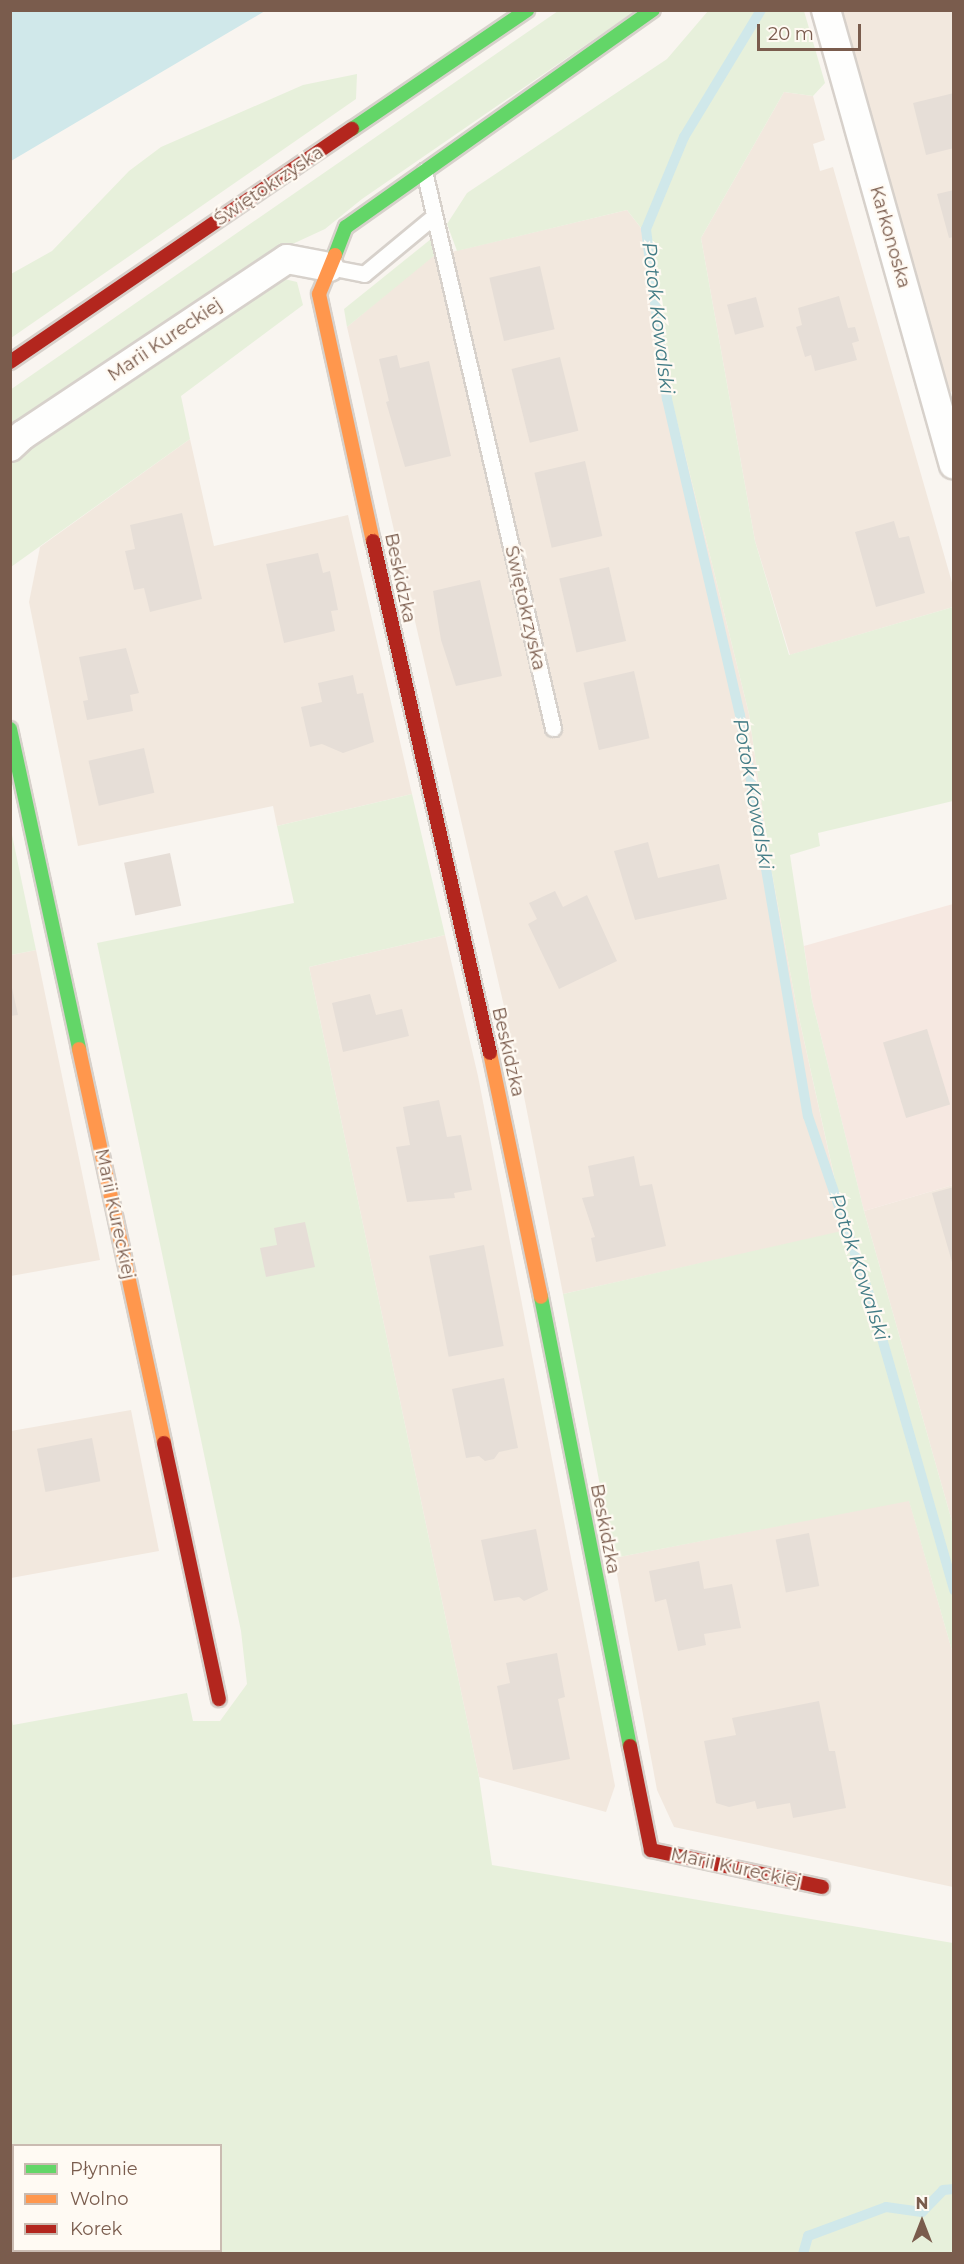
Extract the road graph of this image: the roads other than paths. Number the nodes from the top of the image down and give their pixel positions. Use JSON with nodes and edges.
{"nodes":[{"id":1,"x":527,"y":10,"type":"edge"},
{"id":2,"x":653,"y":10,"type":"edge"},
{"id":3,"x":826,"y":10,"type":"edge"},
{"id":4,"x":424,"y":171,"type":"junction"},
{"id":5,"x":434,"y":216,"type":"junction"},
{"id":6,"x":329,"y":267,"type":"junction"},
{"id":7,"x":10,"y":362,"type":"edge"},
{"id":8,"x":947,"y":413,"type":"edge"},
{"id":9,"x":10,"y":447,"type":"edge"},
{"id":10,"x":954,"y":464,"type":"edge"},
{"id":11,"x":554,"y":728,"type":"dead end"},
{"id":12,"x":10,"y":729,"type":"edge"},
{"id":13,"x":219,"y":1699,"type":"dead end"},
{"id":14,"x":651,"y":1850,"type":"joint"},
{"id":15,"x":822,"y":1887,"type":"dead end"}],
"edges":[{"from":1,"to":7,"type":"street","name":"Świętokrzyska"},
{"from":2,"to":4,"type":"street"},
{"from":3,"to":8,"type":"street","name":"Karkonoska"},
{"from":4,"to":5,"type":"lane","name":"Świętokrzyska"},
{"from":4,"to":6,"type":"street"},
{"from":5,"to":6,"type":"lane"},
{"from":5,"to":11,"type":"lane","name":"Świętokrzyska"},
{"from":6,"to":9,"type":"street","name":"Marii Kureckiej"},
{"from":6,"to":14,"type":"street","name":"Beskidzka"},
{"from":8,"to":10,"type":"street","name":"Karkonoska"},
{"from":12,"to":13,"type":"street","name":"Marii Kureckiej"},
{"from":14,"to":15,"type":"street","name":"Marii Kureckiej"}]}
